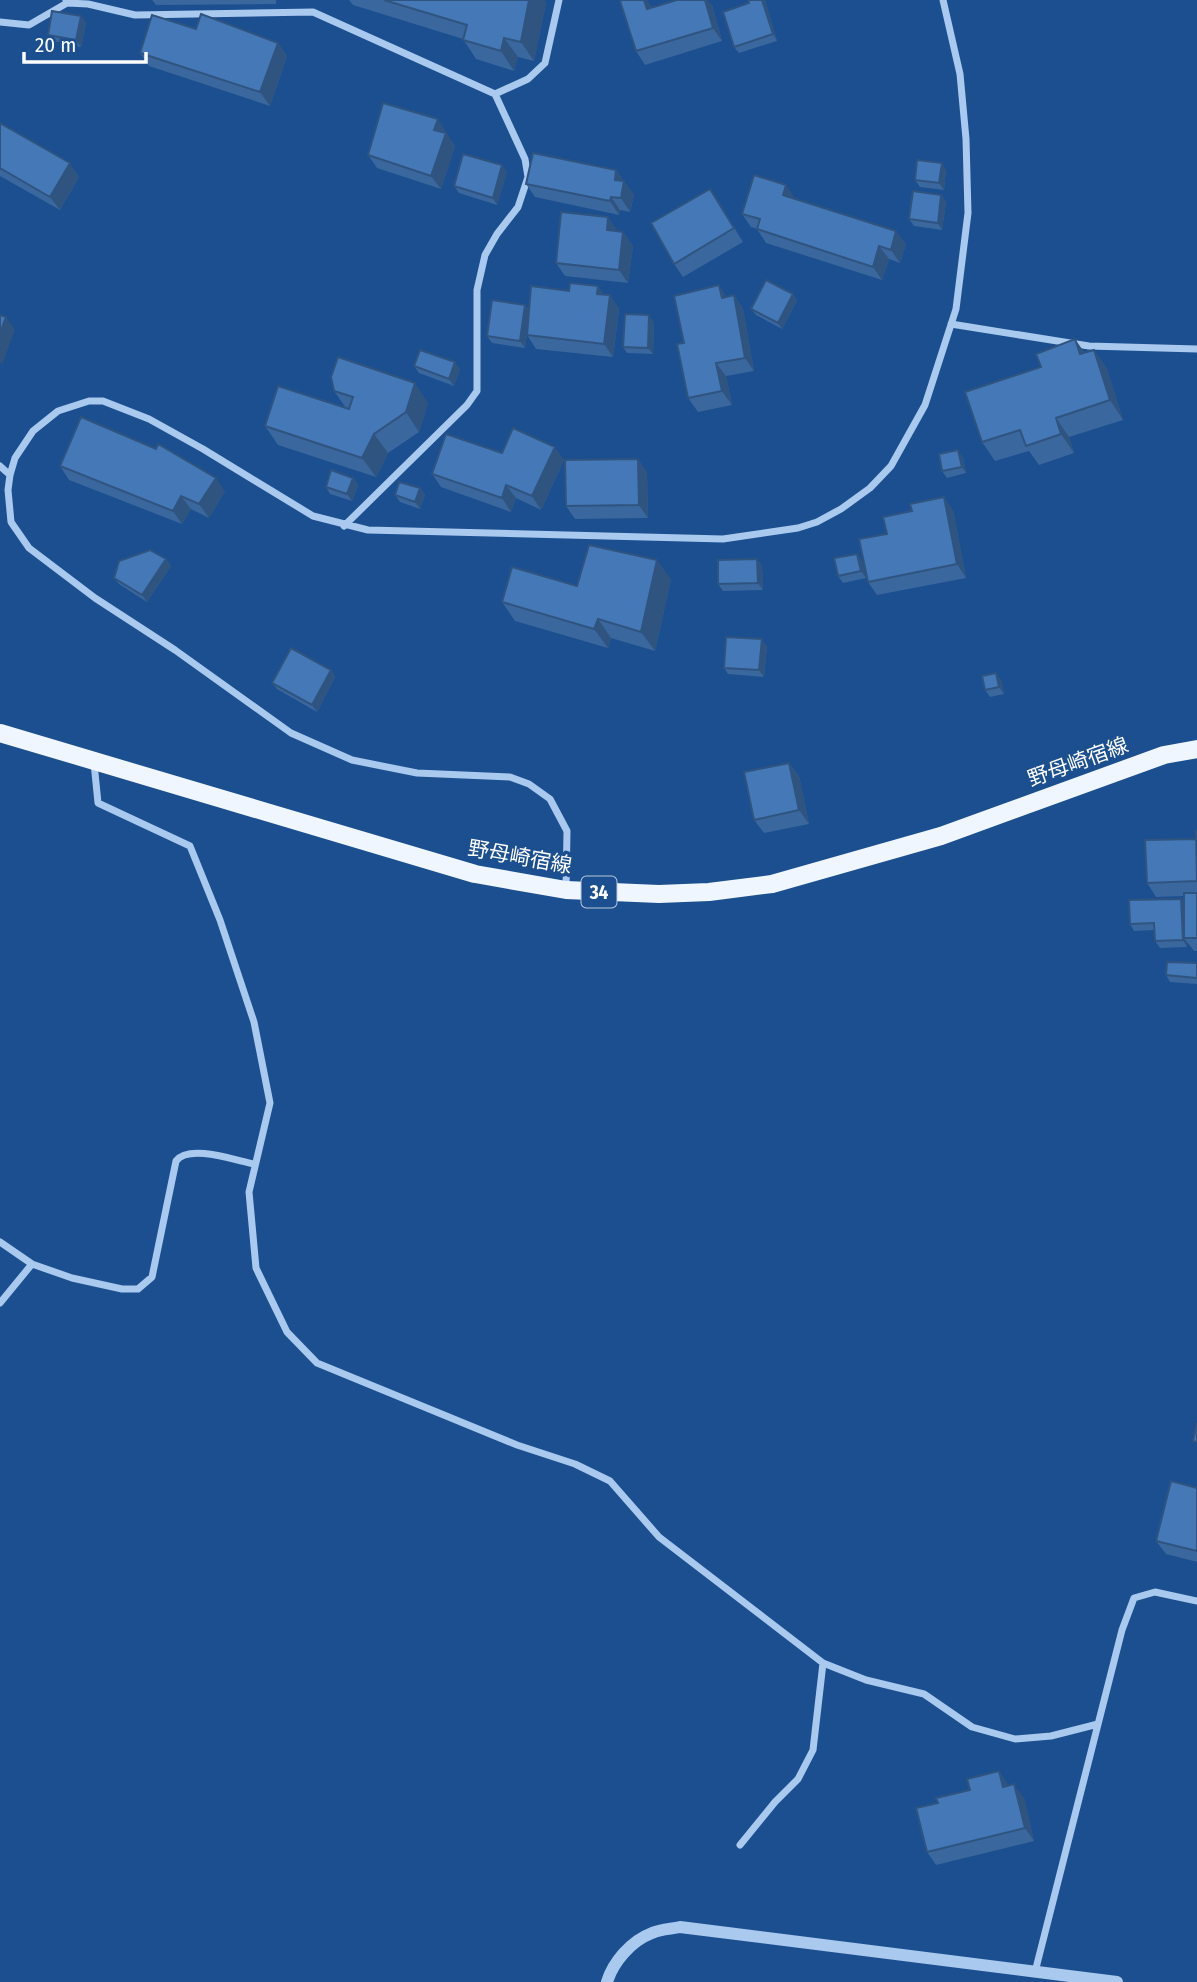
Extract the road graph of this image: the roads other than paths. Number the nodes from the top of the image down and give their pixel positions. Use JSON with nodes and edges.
{"nodes":[{"id":1,"x":559,"y":0,"type":"edge"},
{"id":2,"x":943,"y":0,"type":"edge"},
{"id":3,"x":66,"y":1,"type":"edge"},
{"id":4,"x":0,"y":22,"type":"edge"},
{"id":5,"x":495,"y":93,"type":"junction"},
{"id":6,"x":951,"y":324,"type":"junction"},
{"id":7,"x":1197,"y":349,"type":"edge"},
{"id":8,"x":0,"y":466,"type":"edge"},
{"id":9,"x":10,"y":475,"type":"junction"},
{"id":10,"x":0,"y":519,"type":"edge"},
{"id":11,"x":11,"y":522,"type":"junction"},
{"id":12,"x":344,"y":526,"type":"junction"},
{"id":13,"x":0,"y":733,"type":"edge"},
{"id":14,"x":1197,"y":748,"type":"edge"},
{"id":15,"x":94,"y":761,"type":"junction"},
{"id":16,"x":566,"y":890,"type":"junction"},
{"id":17,"x":254,"y":1164,"type":"junction"},
{"id":18,"x":0,"y":1242,"type":"edge"},
{"id":19,"x":32,"y":1264,"type":"junction"},
{"id":20,"x":0,"y":1303,"type":"edge"},
{"id":21,"x":1197,"y":1601,"type":"edge"},
{"id":22,"x":823,"y":1663,"type":"junction"},
{"id":23,"x":1098,"y":1724,"type":"junction"},
{"id":24,"x":740,"y":1845,"type":"dead end"},
{"id":25,"x":1034,"y":1972,"type":"junction"},
{"id":26,"x":607,"y":1982,"type":"edge"},
{"id":27,"x":1117,"y":1982,"type":"edge"}],
"edges":[{"from":1,"to":5,"type":"street"},
{"from":2,"to":6,"type":"street"},
{"from":3,"to":4,"type":"street"},
{"from":3,"to":5,"type":"street"},
{"from":5,"to":12,"type":"street"},
{"from":6,"to":7,"type":"street"},
{"from":6,"to":12,"type":"street"},
{"from":8,"to":9,"type":"street"},
{"from":9,"to":11,"type":"street"},
{"from":9,"to":12,"type":"street"},
{"from":10,"to":11,"type":"street"},
{"from":11,"to":16,"type":"street"},
{"from":13,"to":15,"type":"main road","name":"野母崎宿線","number":"34"},
{"from":14,"to":16,"type":"main road","name":"野母崎宿線","number":"34"},
{"from":15,"to":16,"type":"main road","name":"野母崎宿線","number":"34"},
{"from":15,"to":17,"type":"street"},
{"from":17,"to":19,"type":"street"},
{"from":17,"to":22,"type":"street"},
{"from":18,"to":19,"type":"street"},
{"from":19,"to":20,"type":"street"},
{"from":21,"to":23,"type":"street"},
{"from":22,"to":23,"type":"street"},
{"from":22,"to":24,"type":"street"},
{"from":23,"to":25,"type":"street"},
{"from":25,"to":26,"type":"street"},
{"from":25,"to":27,"type":"street"}]}
